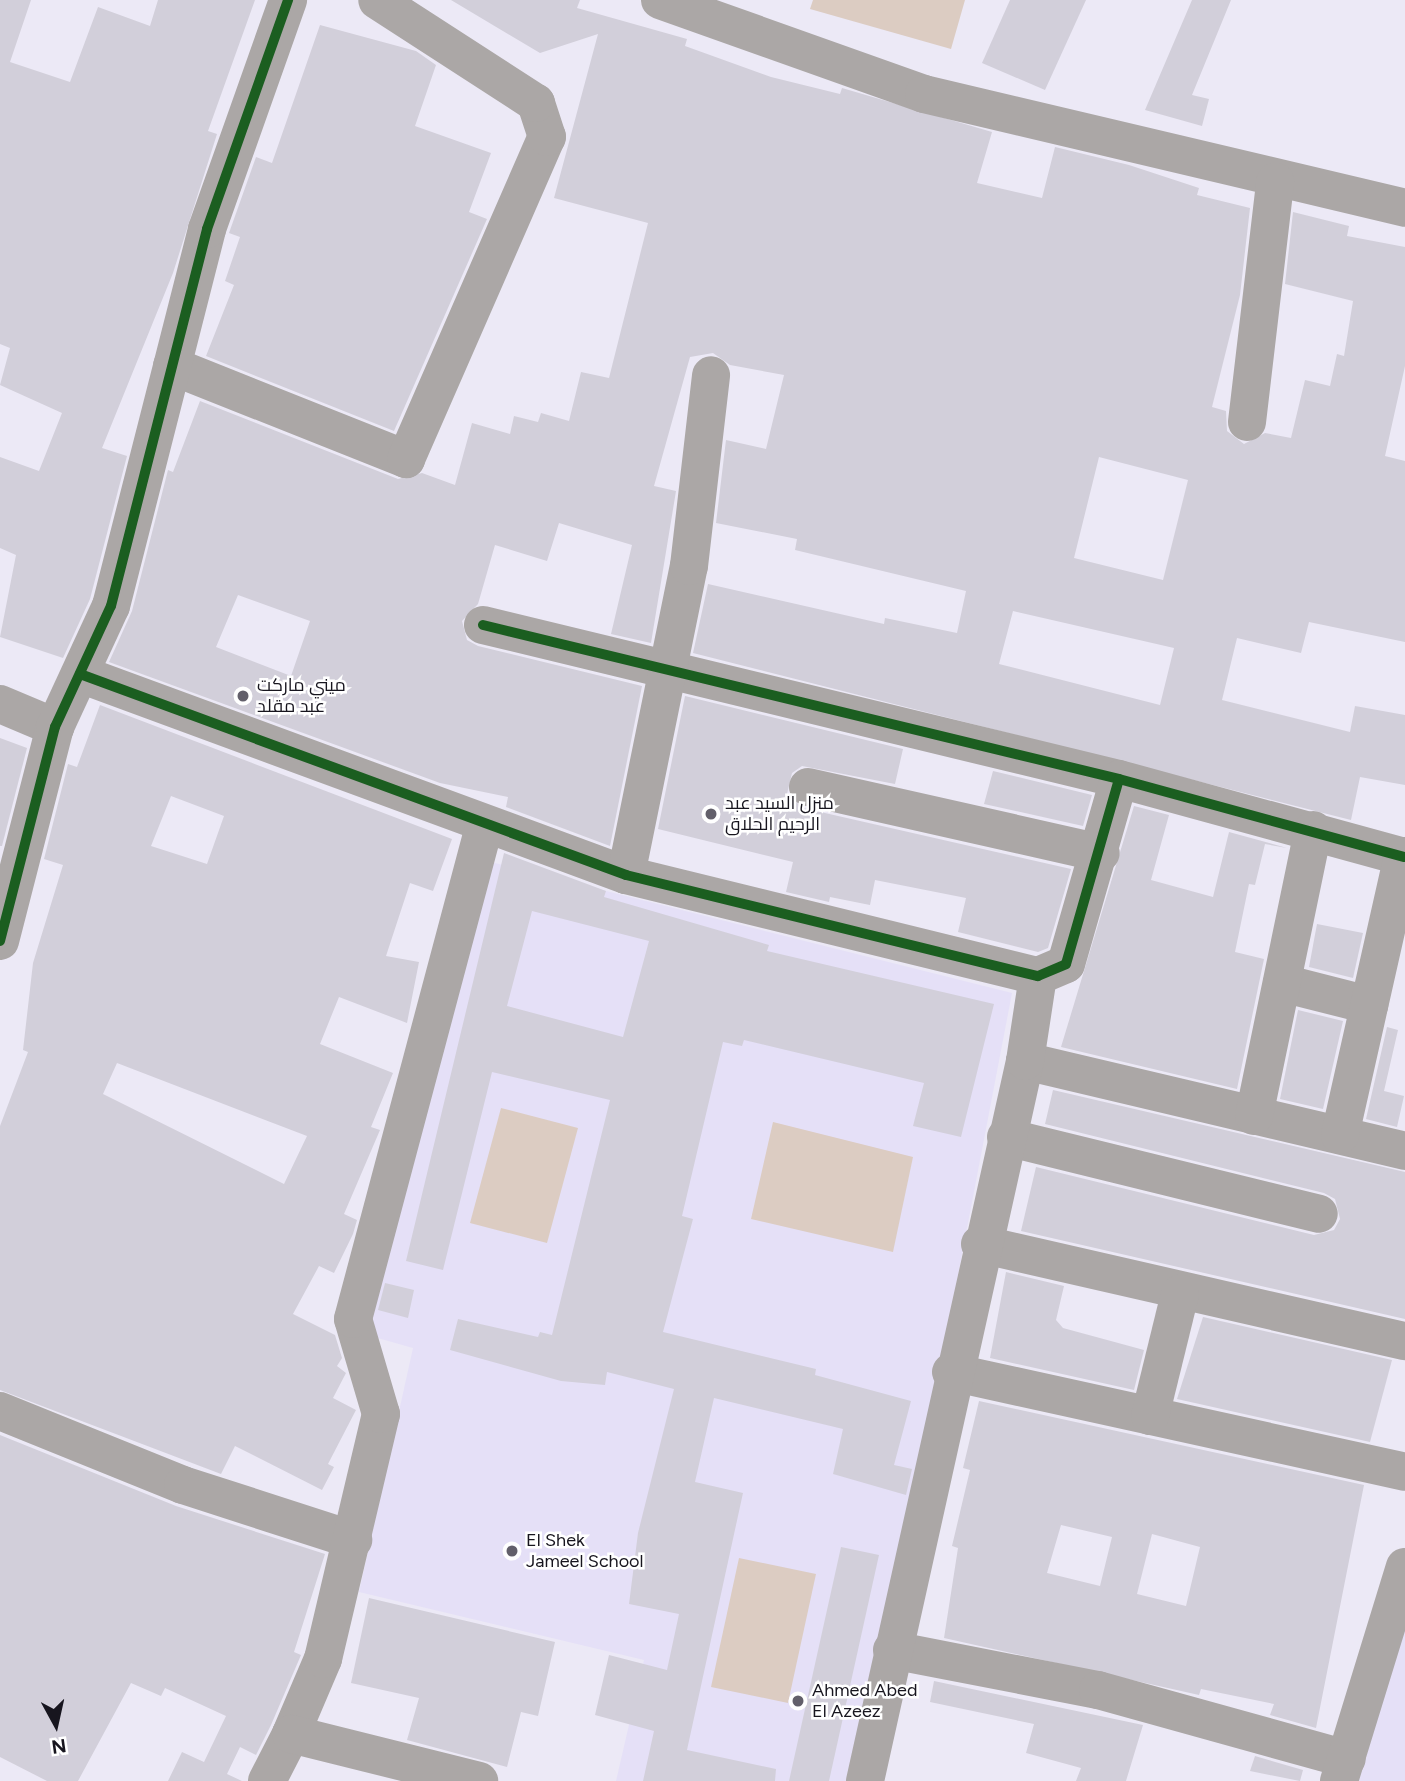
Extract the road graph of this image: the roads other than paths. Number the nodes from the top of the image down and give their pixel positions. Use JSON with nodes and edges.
{"nodes":[{"id":1,"x":288,"y":0,"type":"edge"},
{"id":2,"x":377,"y":0,"type":"edge"},
{"id":3,"x":660,"y":0,"type":"edge"},
{"id":4,"x":1275,"y":182,"type":"junction"},
{"id":5,"x":1405,"y":208,"type":"edge"},
{"id":6,"x":172,"y":366,"type":"junction"},
{"id":7,"x":711,"y":375,"type":"dead end"},
{"id":8,"x":1247,"y":422,"type":"dead end"},
{"id":9,"x":483,"y":625,"type":"dead end"},
{"id":10,"x":671,"y":670,"type":"junction"},
{"id":11,"x":80,"y":674,"type":"junction"},
{"id":12,"x":0,"y":704,"type":"edge"},
{"id":13,"x":55,"y":727,"type":"junction"},
{"id":14,"x":1119,"y":779,"type":"junction"},
{"id":15,"x":808,"y":787,"type":"dead end"},
{"id":16,"x":484,"y":827,"type":"junction"},
{"id":17,"x":1313,"y":830,"type":"junction"},
{"id":18,"x":1101,"y":853,"type":"junction"},
{"id":19,"x":1404,"y":856,"type":"edge"},
{"id":20,"x":9,"y":866,"type":"edge"},
{"id":21,"x":626,"y":875,"type":"junction"},
{"id":22,"x":0,"y":941,"type":"edge"},
{"id":23,"x":1038,"y":976,"type":"junction"},
{"id":24,"x":1282,"y":983,"type":"junction"},
{"id":25,"x":1369,"y":1005,"type":"junction"},
{"id":26,"x":1025,"y":1061,"type":"junction"},
{"id":27,"x":1254,"y":1116,"type":"junction"},
{"id":28,"x":1339,"y":1135,"type":"junction"},
{"id":29,"x":1006,"y":1137,"type":"junction"},
{"id":30,"x":1405,"y":1151,"type":"edge"},
{"id":31,"x":1319,"y":1214,"type":"dead end"},
{"id":32,"x":980,"y":1244,"type":"junction"},
{"id":33,"x":1180,"y":1294,"type":"junction"},
{"id":34,"x":1405,"y":1341,"type":"edge"},
{"id":35,"x":951,"y":1372,"type":"junction"},
{"id":36,"x":0,"y":1411,"type":"edge"},
{"id":37,"x":1150,"y":1416,"type":"junction"},
{"id":38,"x":1405,"y":1472,"type":"edge"},
{"id":39,"x":353,"y":1540,"type":"junction"},
{"id":40,"x":1405,"y":1567,"type":"edge"},
{"id":41,"x":892,"y":1650,"type":"junction"},
{"id":42,"x":291,"y":1734,"type":"junction"},
{"id":43,"x":1343,"y":1770,"type":"edge"},
{"id":44,"x":267,"y":1781,"type":"edge"},
{"id":45,"x":478,"y":1781,"type":"edge"},
{"id":46,"x":864,"y":1781,"type":"edge"}],
"edges":[{"from":1,"to":6,"type":"street"},
{"from":2,"to":6,"type":"street"},
{"from":3,"to":4,"type":"street"},
{"from":4,"to":5,"type":"street"},
{"from":4,"to":8,"type":"street"},
{"from":6,"to":11,"type":"street"},
{"from":7,"to":10,"type":"street"},
{"from":9,"to":10,"type":"street"},
{"from":10,"to":14,"type":"street"},
{"from":10,"to":21,"type":"street"},
{"from":11,"to":13,"type":"street"},
{"from":11,"to":16,"type":"street"},
{"from":12,"to":13,"type":"street"},
{"from":13,"to":20,"type":"street"},
{"from":14,"to":17,"type":"street"},
{"from":14,"to":18,"type":"street"},
{"from":15,"to":18,"type":"street"},
{"from":16,"to":21,"type":"street"},
{"from":16,"to":39,"type":"street"},
{"from":17,"to":19,"type":"street"},
{"from":17,"to":24,"type":"street"},
{"from":18,"to":23,"type":"street"},
{"from":19,"to":25,"type":"street"},
{"from":20,"to":22,"type":"street"},
{"from":21,"to":23,"type":"street"},
{"from":23,"to":26,"type":"street"},
{"from":24,"to":25,"type":"street"},
{"from":24,"to":27,"type":"street"},
{"from":25,"to":28,"type":"street"},
{"from":26,"to":27,"type":"street"},
{"from":26,"to":29,"type":"street"},
{"from":27,"to":28,"type":"street"},
{"from":28,"to":30,"type":"street"},
{"from":29,"to":31,"type":"street"},
{"from":29,"to":32,"type":"street"},
{"from":32,"to":33,"type":"street"},
{"from":32,"to":35,"type":"street"},
{"from":33,"to":34,"type":"street"},
{"from":33,"to":37,"type":"street"},
{"from":35,"to":37,"type":"street"},
{"from":35,"to":41,"type":"street"},
{"from":36,"to":39,"type":"street"},
{"from":37,"to":38,"type":"street"},
{"from":39,"to":42,"type":"street"},
{"from":40,"to":43,"type":"street"},
{"from":41,"to":43,"type":"street"},
{"from":41,"to":46,"type":"street"},
{"from":42,"to":44,"type":"street"},
{"from":42,"to":45,"type":"street"}]}
